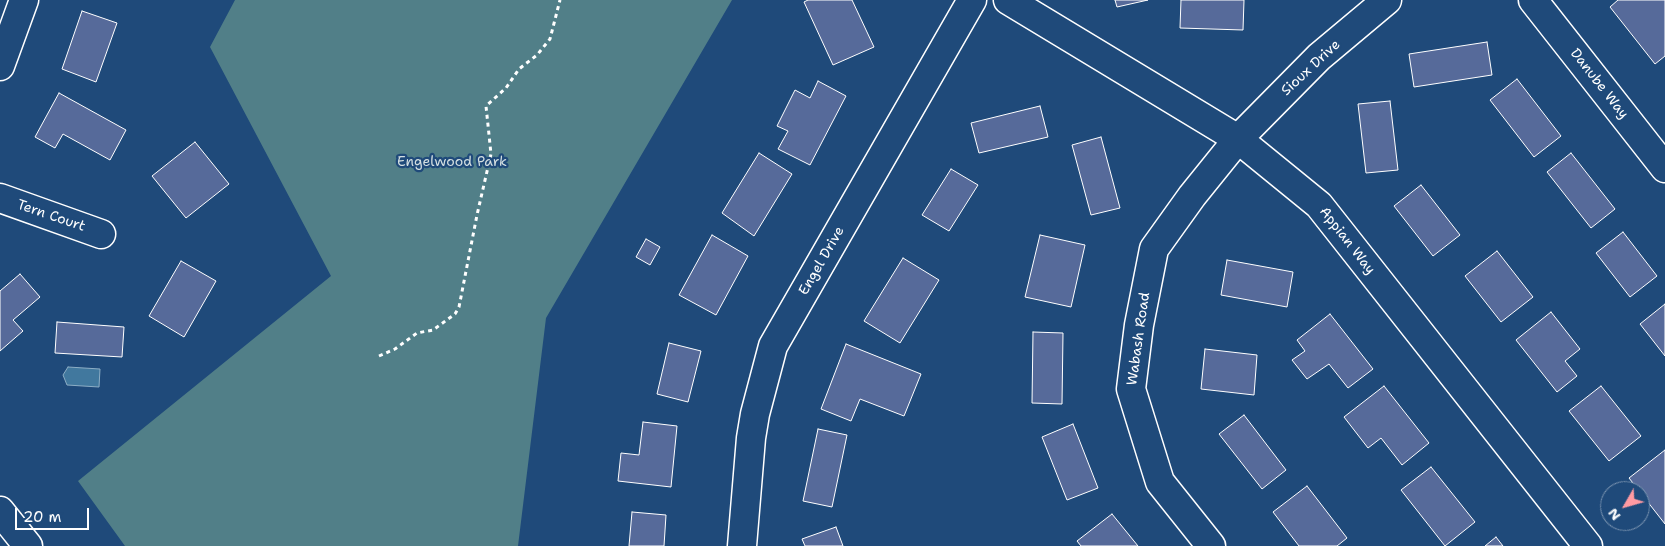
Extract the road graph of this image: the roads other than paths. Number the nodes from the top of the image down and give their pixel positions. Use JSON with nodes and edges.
{"nodes":[{"id":1,"x":24,"y":0,"type":"edge"},
{"id":2,"x":972,"y":0,"type":"edge"},
{"id":3,"x":1008,"y":0,"type":"edge"},
{"id":4,"x":1388,"y":0,"type":"edge"},
{"id":5,"x":1533,"y":0,"type":"edge"},
{"id":6,"x":0,"y":66,"type":"edge"},
{"id":7,"x":1238,"y":139,"type":"junction"},
{"id":8,"x":1665,"y":168,"type":"edge"},
{"id":9,"x":0,"y":198,"type":"edge"},
{"id":10,"x":101,"y":234,"type":"dead end"},
{"id":11,"x":0,"y":511,"type":"edge"},
{"id":12,"x":28,"y":546,"type":"edge"},
{"id":13,"x":742,"y":546,"type":"edge"},
{"id":14,"x":1211,"y":546,"type":"edge"},
{"id":15,"x":1588,"y":546,"type":"edge"}],
"edges":[{"from":1,"to":6,"type":"street"},
{"from":2,"to":13,"type":"street","name":"Engel Drive"},
{"from":3,"to":7,"type":"street","name":"Appian Way"},
{"from":4,"to":7,"type":"street","name":"Sioux Drive"},
{"from":5,"to":8,"type":"street","name":"Danube Way"},
{"from":7,"to":14,"type":"street","name":"Wabash Road"},
{"from":7,"to":15,"type":"street","name":"Appian Way"},
{"from":9,"to":10,"type":"street","name":"Tern Court"},
{"from":11,"to":12,"type":"street"}]}
